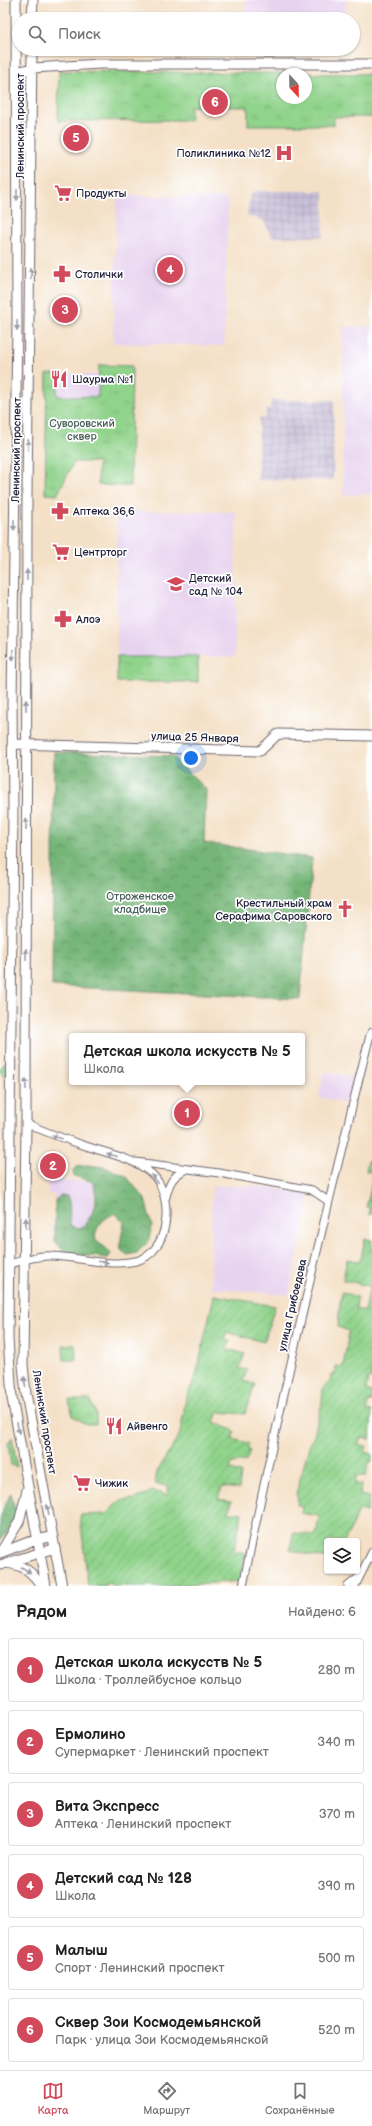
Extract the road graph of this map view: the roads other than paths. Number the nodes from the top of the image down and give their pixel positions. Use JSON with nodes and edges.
{"nodes":[{"id":1,"x":16,"y":0,"type":"edge"},
{"id":2,"x":33,"y":0,"type":"edge"},
{"id":3,"x":16,"y":12,"type":"edge"},
{"id":4,"x":32,"y":12,"type":"edge"},
{"id":5,"x":17,"y":56,"type":"edge"},
{"id":6,"x":32,"y":56,"type":"edge"},
{"id":7,"x":372,"y":64,"type":"edge"},
{"id":8,"x":32,"y":68,"type":"junction"},
{"id":9,"x":17,"y":72,"type":"junction"},
{"id":10,"x":372,"y":736,"type":"edge"},
{"id":11,"x":12,"y":744,"type":"junction"},
{"id":12,"x":26,"y":744,"type":"junction"},
{"id":13,"x":372,"y":1032,"type":"edge"},
{"id":14,"x":11,"y":1094,"type":"junction"},
{"id":15,"x":26,"y":1123,"type":"junction"},
{"id":16,"x":134,"y":1162,"type":"junction"},
{"id":17,"x":187,"y":1169,"type":"junction"},
{"id":18,"x":165,"y":1201,"type":"junction"},
{"id":19,"x":328,"y":1201,"type":"junction"},
{"id":20,"x":26,"y":1259,"type":"junction"},
{"id":21,"x":10,"y":1264,"type":"junction"},
{"id":22,"x":27,"y":1481,"type":"junction"},
{"id":23,"x":53,"y":1536,"type":"junction"},
{"id":24,"x":37,"y":1539,"type":"junction"},
{"id":25,"x":55,"y":1548,"type":"junction"},
{"id":26,"x":40,"y":1551,"type":"junction"},
{"id":27,"x":372,"y":1552,"type":"edge"},
{"id":28,"x":0,"y":1553,"type":"edge"},
{"id":29,"x":2,"y":1564,"type":"edge"},
{"id":30,"x":372,"y":1564,"type":"edge"},
{"id":31,"x":358,"y":1578,"type":"junction"},
{"id":32,"x":41,"y":1586,"type":"edge"},
{"id":33,"x":46,"y":1586,"type":"edge"},
{"id":34,"x":62,"y":1586,"type":"edge"},
{"id":35,"x":243,"y":1586,"type":"edge"},
{"id":36,"x":348,"y":1586,"type":"edge"},
{"id":37,"x":355,"y":1586,"type":"edge"}],
"edges":[{"from":1,"to":3,"type":"main road","name":"Ленинский проспект"},
{"from":2,"to":4,"type":"main road"},
{"from":5,"to":9,"type":"main road","name":"Ленинский проспект"},
{"from":6,"to":8,"type":"main road","name":"Ленинский проспект"},
{"from":7,"to":8,"type":"main road"},
{"from":8,"to":9,"type":"main road"},
{"from":12,"to":8,"type":"main road","name":"Ленинский проспект","one_way":true},
{"from":9,"to":11,"type":"main road","name":"Ленинский проспект","one_way":true},
{"from":10,"to":12,"type":"main road","name":"улица 25 Января"},
{"from":11,"to":12,"type":"main road","name":"улица 25 Января"},
{"from":11,"to":14,"type":"main road","name":"Ленинский проспект"},
{"from":15,"to":12,"type":"main road","name":"Ленинский проспект","one_way":true},
{"from":13,"to":19,"type":"street","name":"улица Грибоедова"},
{"from":14,"to":15,"type":"main road"},
{"from":14,"to":21,"type":"main road","name":"Ленинский проспект"},
{"from":16,"to":15,"type":"street","one_way":true},
{"from":20,"to":15,"type":"main road","name":"Ленинский проспект","one_way":true},
{"from":16,"to":17,"type":"street"},
{"from":18,"to":16,"type":"street","one_way":true},
{"from":17,"to":18,"type":"street"},
{"from":17,"to":19,"type":"street"},
{"from":20,"to":18,"type":"street","one_way":true},
{"from":19,"to":35,"type":"street","name":"улица Грибоедова"},
{"from":20,"to":21,"type":"street"},
{"from":23,"to":20,"type":"main road","name":"Ленинский проспект","one_way":true},
{"from":21,"to":22,"type":"main road","name":"Ленинский проспект","one_way":true},
{"from":22,"to":24,"type":"main road","name":"Ленинский проспект"},
{"from":22,"to":28,"type":"main road"},
{"from":23,"to":24,"type":"main road"},
{"from":23,"to":25,"type":"main road","name":"Ленинский проспект"},
{"from":24,"to":26,"type":"main road","name":"Ленинский проспект"},
{"from":24,"to":28,"type":"main road"},
{"from":25,"to":26,"type":"main road"},
{"from":25,"to":34,"type":"main road","name":"Ленинский проспект"},
{"from":26,"to":29,"type":"main road"},
{"from":26,"to":33,"type":"main road","name":"Ленинский проспект"},
{"from":27,"to":31,"type":"street"},
{"from":29,"to":32,"type":"main road","one_way":true},
{"from":30,"to":31,"type":"street"},
{"from":31,"to":36,"type":"street"},
{"from":31,"to":37,"type":"street"}]}
